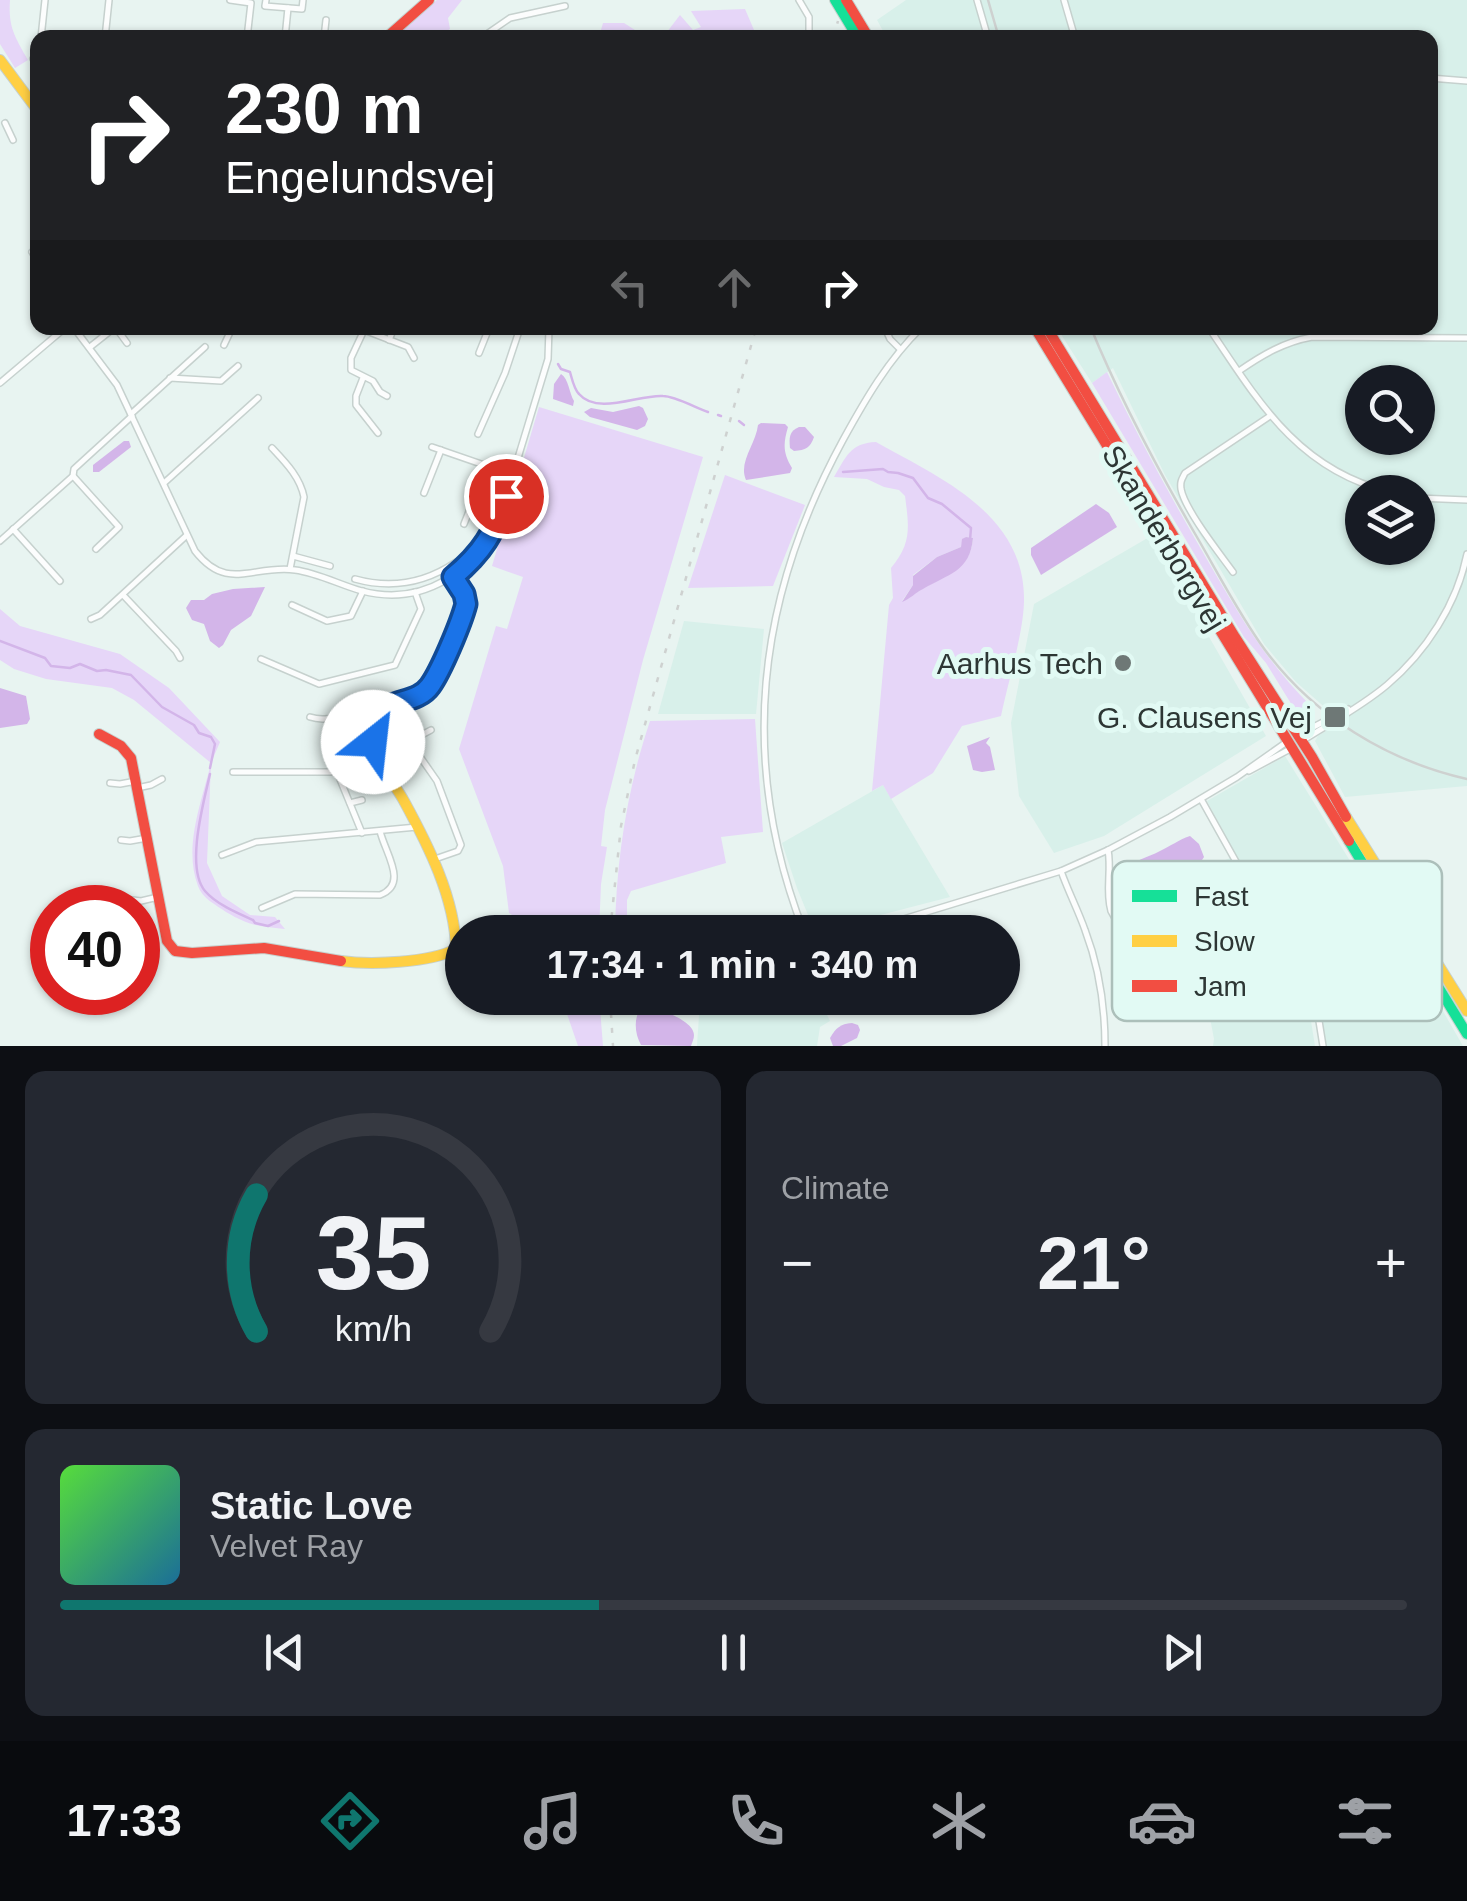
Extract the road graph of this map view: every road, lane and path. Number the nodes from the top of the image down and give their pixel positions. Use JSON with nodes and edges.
{"nodes":[{"id":1,"x":45,"y":0,"type":"edge"},
{"id":2,"x":110,"y":0,"type":"edge"},
{"id":3,"x":230,"y":0,"type":"edge"},
{"id":4,"x":266,"y":0,"type":"edge"},
{"id":5,"x":304,"y":0,"type":"edge"},
{"id":6,"x":429,"y":0,"type":"edge"},
{"id":7,"x":799,"y":0,"type":"edge"},
{"id":8,"x":835,"y":0,"type":"edge"},
{"id":9,"x":846,"y":0,"type":"edge"},
{"id":10,"x":977,"y":0,"type":"edge"},
{"id":11,"x":1064,"y":0,"type":"edge"},
{"id":12,"x":564,"y":6,"type":"dead end"},
{"id":13,"x":288,"y":8,"type":"junction"},
{"id":14,"x":326,"y":20,"type":"dead end"},
{"id":15,"x":42,"y":30,"type":"edge"},
{"id":16,"x":107,"y":30,"type":"edge"},
{"id":17,"x":249,"y":30,"type":"edge"},
{"id":18,"x":285,"y":30,"type":"edge"},
{"id":19,"x":325,"y":30,"type":"edge"},
{"id":20,"x":395,"y":30,"type":"edge"},
{"id":21,"x":493,"y":30,"type":"edge"},
{"id":22,"x":809,"y":30,"type":"edge"},
{"id":23,"x":853,"y":30,"type":"edge"},
{"id":24,"x":864,"y":30,"type":"edge"},
{"id":25,"x":986,"y":30,"type":"edge"},
{"id":26,"x":1073,"y":30,"type":"edge"},
{"id":27,"x":0,"y":60,"type":"edge"},
{"id":28,"x":1438,"y":79,"type":"edge"},
{"id":29,"x":1467,"y":81,"type":"edge"},
{"id":30,"x":30,"y":100,"type":"edge"},
{"id":31,"x":4,"y":123,"type":"dead end"},
{"id":32,"x":8,"y":131,"type":"junction"},
{"id":33,"x":0,"y":136,"type":"edge"},
{"id":34,"x":13,"y":140,"type":"dead end"},
{"id":35,"x":56,"y":335,"type":"edge"},
{"id":36,"x":80,"y":335,"type":"edge"},
{"id":37,"x":106,"y":335,"type":"edge"},
{"id":38,"x":121,"y":335,"type":"edge"},
{"id":39,"x":229,"y":335,"type":"edge"},
{"id":40,"x":362,"y":335,"type":"edge"},
{"id":41,"x":378,"y":335,"type":"edge"},
{"id":42,"x":391,"y":335,"type":"edge"},
{"id":43,"x":487,"y":335,"type":"edge"},
{"id":44,"x":518,"y":335,"type":"edge"},
{"id":45,"x":549,"y":335,"type":"edge"},
{"id":46,"x":888,"y":335,"type":"edge"},
{"id":47,"x":913,"y":335,"type":"edge"},
{"id":48,"x":1039,"y":335,"type":"edge"},
{"id":49,"x":1051,"y":335,"type":"edge"},
{"id":50,"x":1214,"y":335,"type":"edge"},
{"id":51,"x":1467,"y":338,"type":"edge"},
{"id":52,"x":389,"y":340,"type":"junction"},
{"id":53,"x":127,"y":343,"type":"dead end"},
{"id":54,"x":224,"y":345,"type":"dead end"},
{"id":55,"x":205,"y":347,"type":"dead end"},
{"id":56,"x":90,"y":348,"type":"junction"},
{"id":57,"x":900,"y":348,"type":"junction"},
{"id":58,"x":479,"y":353,"type":"dead end"},
{"id":59,"x":414,"y":358,"type":"dead end"},
{"id":60,"x":238,"y":366,"type":"dead end"},
{"id":61,"x":1239,"y":372,"type":"junction"},
{"id":62,"x":170,"y":378,"type":"junction"},
{"id":63,"x":364,"y":378,"type":"junction"},
{"id":64,"x":0,"y":382,"type":"edge"},
{"id":65,"x":387,"y":396,"type":"dead end"},
{"id":66,"x":258,"y":398,"type":"dead end"},
{"id":67,"x":131,"y":415,"type":"junction"},
{"id":68,"x":1270,"y":416,"type":"junction"},
{"id":69,"x":378,"y":433,"type":"dead end"},
{"id":70,"x":478,"y":434,"type":"dead end"},
{"id":71,"x":272,"y":448,"type":"dead end"},
{"id":72,"x":432,"y":448,"type":"dead end"},
{"id":73,"x":441,"y":450,"type":"junction"},
{"id":74,"x":487,"y":466,"type":"junction"},
{"id":75,"x":513,"y":475,"type":"junction"},
{"id":76,"x":74,"y":476,"type":"junction"},
{"id":77,"x":1345,"y":476,"type":"edge"},
{"id":78,"x":164,"y":483,"type":"junction"},
{"id":79,"x":424,"y":493,"type":"dead end"},
{"id":80,"x":1435,"y":499,"type":"edge"},
{"id":81,"x":1467,"y":500,"type":"edge"},
{"id":82,"x":464,"y":524,"type":"dead end"},
{"id":83,"x":14,"y":529,"type":"junction"},
{"id":84,"x":187,"y":536,"type":"junction"},
{"id":85,"x":0,"y":541,"type":"edge"},
{"id":86,"x":96,"y":549,"type":"dead end"},
{"id":87,"x":1467,"y":554,"type":"edge"},
{"id":88,"x":293,"y":556,"type":"junction"},
{"id":89,"x":456,"y":562,"type":"dead end"},
{"id":90,"x":330,"y":566,"type":"dead end"},
{"id":91,"x":290,"y":569,"type":"junction"},
{"id":92,"x":1233,"y":572,"type":"dead end"},
{"id":93,"x":439,"y":573,"type":"junction"},
{"id":94,"x":355,"y":579,"type":"dead end"},
{"id":95,"x":448,"y":580,"type":"junction"},
{"id":96,"x":60,"y":581,"type":"dead end"},
{"id":97,"x":362,"y":591,"type":"junction"},
{"id":98,"x":415,"y":592,"type":"junction"},
{"id":99,"x":123,"y":595,"type":"junction"},
{"id":100,"x":292,"y":605,"type":"dead end"},
{"id":101,"x":91,"y":619,"type":"dead end"},
{"id":102,"x":180,"y":658,"type":"dead end"},
{"id":103,"x":261,"y":660,"type":"dead end"},
{"id":104,"x":270,"y":664,"type":"junction"},
{"id":105,"x":267,"y":672,"type":"dead end"},
{"id":106,"x":380,"y":714,"type":"junction"},
{"id":107,"x":310,"y":717,"type":"dead end"},
{"id":108,"x":431,"y":730,"type":"dead end"},
{"id":109,"x":99,"y":734,"type":"dead end"},
{"id":110,"x":1295,"y":741,"type":"junction"},
{"id":111,"x":233,"y":772,"type":"dead end"},
{"id":112,"x":162,"y":778,"type":"dead end"},
{"id":113,"x":110,"y":782,"type":"dead end"},
{"id":114,"x":136,"y":784,"type":"junction"},
{"id":115,"x":362,"y":800,"type":"dead end"},
{"id":116,"x":1200,"y":800,"type":"junction"},
{"id":117,"x":350,"y":803,"type":"junction"},
{"id":118,"x":417,"y":827,"type":"junction"},
{"id":119,"x":380,"y":831,"type":"junction"},
{"id":120,"x":362,"y":833,"type":"junction"},
{"id":121,"x":147,"y":838,"type":"junction"},
{"id":122,"x":121,"y":840,"type":"dead end"},
{"id":123,"x":228,"y":842,"type":"dead end"},
{"id":124,"x":1108,"y":850,"type":"junction"},
{"id":125,"x":230,"y":851,"type":"junction"},
{"id":126,"x":222,"y":855,"type":"dead end"},
{"id":127,"x":432,"y":860,"type":"junction"},
{"id":128,"x":1235,"y":861,"type":"edge"},
{"id":129,"x":1365,"y":861,"type":"edge"},
{"id":130,"x":1372,"y":861,"type":"edge"},
{"id":131,"x":1061,"y":871,"type":"junction"},
{"id":132,"x":156,"y":885,"type":"edge"},
{"id":133,"x":273,"y":904,"type":"junction"},
{"id":134,"x":160,"y":908,"type":"edge"},
{"id":135,"x":262,"y":908,"type":"dead end"},
{"id":136,"x":277,"y":912,"type":"dead end"},
{"id":137,"x":1112,"y":912,"type":"edge"},
{"id":138,"x":798,"y":915,"type":"edge"},
{"id":139,"x":917,"y":915,"type":"edge"},
{"id":140,"x":1442,"y":971,"type":"edge"},
{"id":141,"x":1442,"y":991,"type":"edge"},
{"id":142,"x":1467,"y":1011,"type":"edge"},
{"id":143,"x":1320,"y":1021,"type":"edge"},
{"id":144,"x":1467,"y":1034,"type":"edge"},
{"id":145,"x":1105,"y":1046,"type":"edge"},
{"id":146,"x":1323,"y":1046,"type":"edge"}],
"edges":[{"from":1,"to":15,"type":"street"},
{"from":2,"to":16,"type":"street"},
{"from":3,"to":17,"type":"street"},
{"from":4,"to":13,"type":"street"},
{"from":5,"to":13,"type":"street"},
{"from":6,"to":20,"type":"main road"},
{"from":7,"to":22,"type":"street"},
{"from":8,"to":23,"type":"main road"},
{"from":9,"to":24,"type":"main road"},
{"from":10,"to":25,"type":"street"},
{"from":11,"to":26,"type":"street"},
{"from":12,"to":21,"type":"street"},
{"from":13,"to":18,"type":"street"},
{"from":14,"to":19,"type":"street"},
{"from":27,"to":30,"type":"main road"},
{"from":28,"to":29,"type":"street"},
{"from":31,"to":32,"type":"street"},
{"from":32,"to":33,"type":"street"},
{"from":32,"to":34,"type":"street"},
{"from":35,"to":64,"type":"street"},
{"from":36,"to":56,"type":"street"},
{"from":37,"to":56,"type":"street"},
{"from":38,"to":53,"type":"street"},
{"from":39,"to":54,"type":"street"},
{"from":40,"to":63,"type":"street"},
{"from":41,"to":52,"type":"street"},
{"from":42,"to":52,"type":"street"},
{"from":43,"to":58,"type":"street"},
{"from":44,"to":70,"type":"street"},
{"from":45,"to":75,"type":"street"},
{"from":46,"to":57,"type":"street"},
{"from":47,"to":57,"type":"street"},
{"from":48,"to":110,"type":"main road","name":"Skanderborgvej"},
{"from":49,"to":110,"type":"main road","name":"Skanderborgvej"},
{"from":50,"to":61,"type":"street"},
{"from":51,"to":61,"type":"street"},
{"from":52,"to":59,"type":"street"},
{"from":55,"to":62,"type":"street"},
{"from":56,"to":67,"type":"street"},
{"from":57,"to":138,"type":"street"},
{"from":60,"to":62,"type":"street"},
{"from":61,"to":68,"type":"street"},
{"from":62,"to":67,"type":"street"},
{"from":63,"to":65,"type":"street"},
{"from":63,"to":69,"type":"street"},
{"from":66,"to":78,"type":"street"},
{"from":67,"to":76,"type":"street"},
{"from":67,"to":78,"type":"street"},
{"from":68,"to":77,"type":"street"},
{"from":68,"to":92,"type":"street"},
{"from":71,"to":88,"type":"street"},
{"from":72,"to":73,"type":"street"},
{"from":73,"to":74,"type":"street"},
{"from":73,"to":79,"type":"street"},
{"from":74,"to":75,"type":"street"},
{"from":74,"to":82,"type":"street"},
{"from":75,"to":95,"type":"street"},
{"from":76,"to":83,"type":"street"},
{"from":76,"to":86,"type":"street"},
{"from":78,"to":84,"type":"street"},
{"from":80,"to":81,"type":"street"},
{"from":83,"to":85,"type":"street"},
{"from":83,"to":96,"type":"street"},
{"from":84,"to":91,"type":"street"},
{"from":84,"to":99,"type":"street"},
{"from":87,"to":110,"type":"street"},
{"from":88,"to":90,"type":"street"},
{"from":88,"to":91,"type":"street"},
{"from":89,"to":93,"type":"street"},
{"from":91,"to":97,"type":"street"},
{"from":93,"to":94,"type":"street"},
{"from":93,"to":95,"type":"street"},
{"from":95,"to":98,"type":"street"},
{"from":95,"to":106,"type":"main road"},
{"from":97,"to":98,"type":"street"},
{"from":97,"to":100,"type":"street"},
{"from":98,"to":104,"type":"street"},
{"from":99,"to":101,"type":"street"},
{"from":99,"to":102,"type":"street"},
{"from":103,"to":104,"type":"street"},
{"from":104,"to":105,"type":"street"},
{"from":106,"to":107,"type":"street"},
{"from":106,"to":118,"type":"main road"},
{"from":108,"to":127,"type":"street"},
{"from":109,"to":114,"type":"main road"},
{"from":110,"to":116,"type":"street"},
{"from":110,"to":129,"type":"main road"},
{"from":110,"to":130,"type":"main road"},
{"from":111,"to":117,"type":"street"},
{"from":112,"to":114,"type":"street"},
{"from":113,"to":114,"type":"street"},
{"from":114,"to":121,"type":"main road"},
{"from":115,"to":117,"type":"street"},
{"from":116,"to":124,"type":"street"},
{"from":116,"to":128,"type":"street"},
{"from":117,"to":120,"type":"street"},
{"from":118,"to":119,"type":"street"},
{"from":118,"to":127,"type":"main road"},
{"from":119,"to":120,"type":"street"},
{"from":119,"to":133,"type":"street"},
{"from":120,"to":125,"type":"street"},
{"from":121,"to":122,"type":"street"},
{"from":121,"to":132,"type":"main road"},
{"from":123,"to":125,"type":"street"},
{"from":124,"to":131,"type":"street"},
{"from":124,"to":137,"type":"street"},
{"from":125,"to":126,"type":"street"},
{"from":127,"to":134,"type":"main road"},
{"from":131,"to":139,"type":"street"},
{"from":131,"to":145,"type":"street"},
{"from":133,"to":135,"type":"street"},
{"from":133,"to":136,"type":"street"},
{"from":140,"to":142,"type":"main road"},
{"from":141,"to":144,"type":"main road"},
{"from":143,"to":146,"type":"street"}]}
